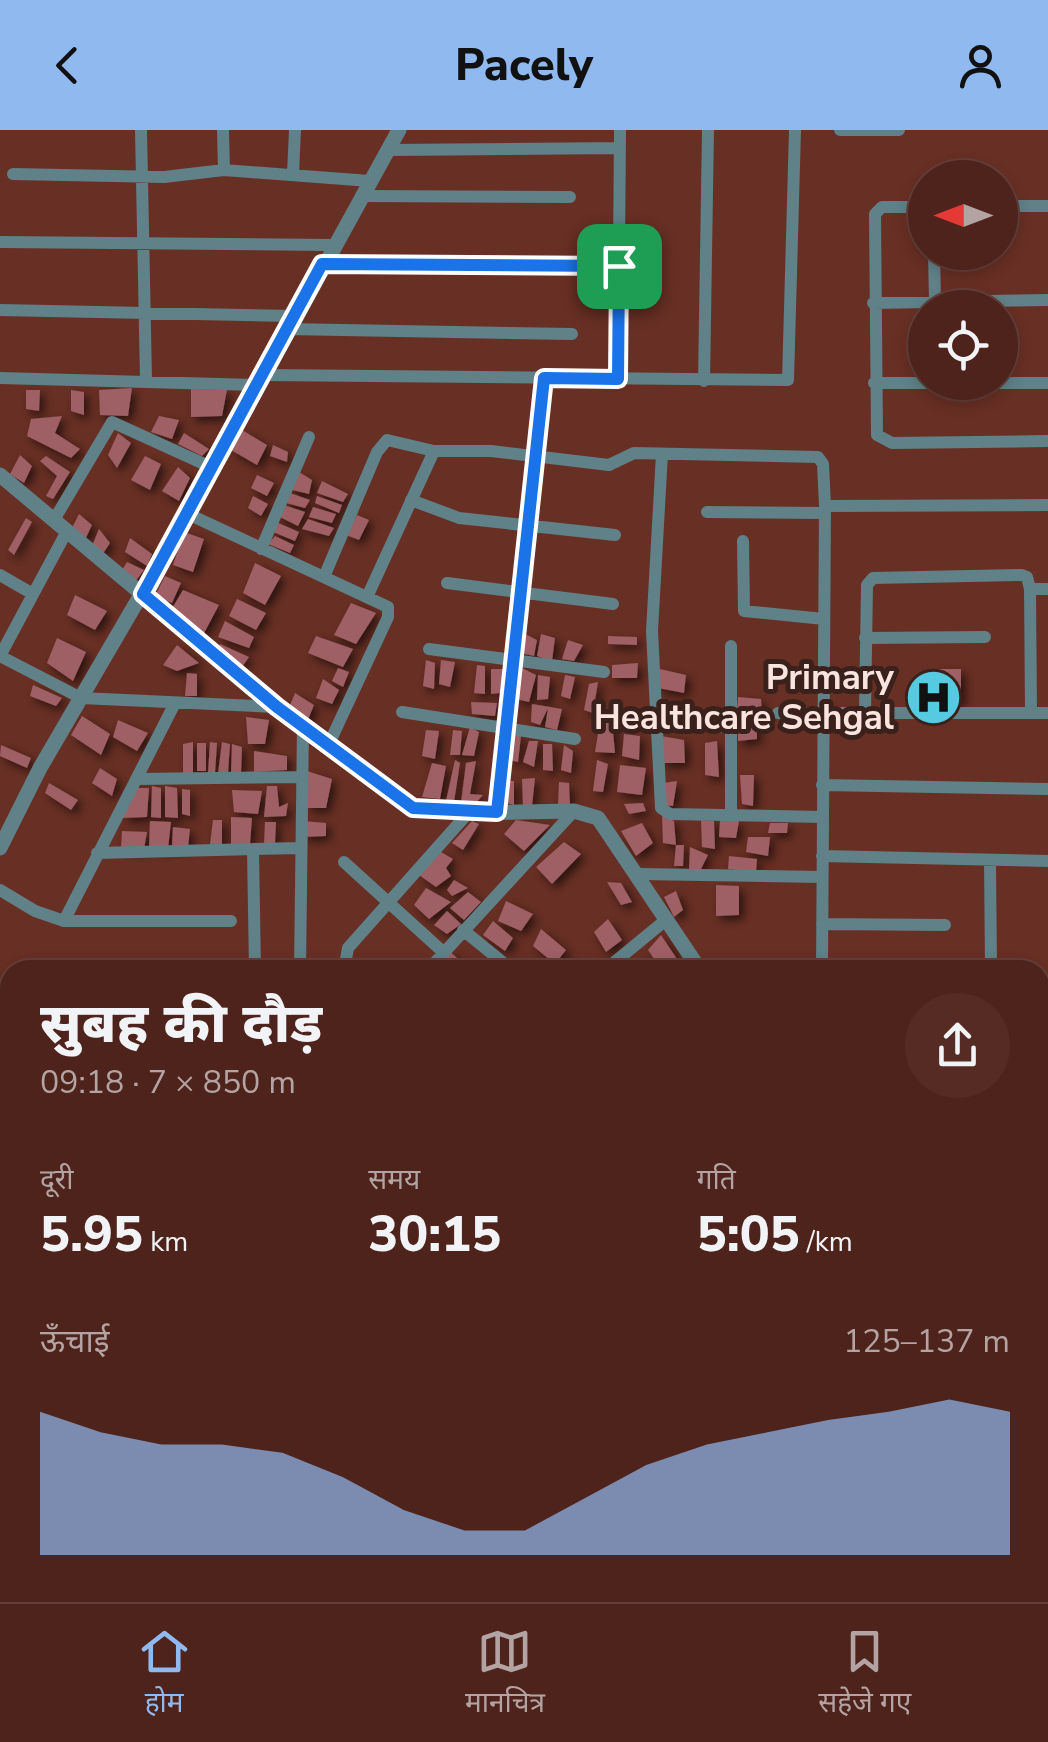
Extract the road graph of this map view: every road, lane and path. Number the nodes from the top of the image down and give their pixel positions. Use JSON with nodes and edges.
{"nodes":[{"id":1,"x":141,"y":130,"type":"edge"},
{"id":2,"x":222,"y":130,"type":"edge"},
{"id":3,"x":295,"y":130,"type":"edge"},
{"id":4,"x":399,"y":130,"type":"edge"},
{"id":5,"x":620,"y":130,"type":"edge"},
{"id":6,"x":708,"y":130,"type":"edge"},
{"id":7,"x":795,"y":130,"type":"edge"},
{"id":8,"x":840,"y":130,"type":"edge"},
{"id":9,"x":899,"y":130,"type":"edge"},
{"id":10,"x":874,"y":131,"type":"edge"},
{"id":11,"x":620,"y":148,"type":"junction"},
{"id":12,"x":387,"y":150,"type":"junction"},
{"id":13,"x":224,"y":170,"type":"junction"},
{"id":14,"x":13,"y":174,"type":"dead end"},
{"id":15,"x":293,"y":174,"type":"junction"},
{"id":16,"x":141,"y":177,"type":"junction"},
{"id":17,"x":370,"y":181,"type":"junction"},
{"id":18,"x":360,"y":196,"type":"junction"},
{"id":19,"x":570,"y":196,"type":"dead end"},
{"id":20,"x":1018,"y":206,"type":"edge"},
{"id":21,"x":1048,"y":206,"type":"edge"},
{"id":22,"x":908,"y":207,"type":"edge"},
{"id":23,"x":0,"y":242,"type":"edge"},
{"id":24,"x":143,"y":245,"type":"junction"},
{"id":25,"x":332,"y":246,"type":"junction"},
{"id":26,"x":322,"y":264,"type":"junction"},
{"id":27,"x":619,"y":266,"type":"junction"},
{"id":28,"x":1048,"y":300,"type":"edge"},
{"id":29,"x":1018,"y":301,"type":"edge"},
{"id":30,"x":908,"y":303,"type":"edge"},
{"id":31,"x":873,"y":304,"type":"junction"},
{"id":32,"x":0,"y":310,"type":"edge"},
{"id":33,"x":142,"y":312,"type":"junction"},
{"id":34,"x":290,"y":322,"type":"junction"},
{"id":35,"x":572,"y":334,"type":"dead end"},
{"id":36,"x":0,"y":378,"type":"edge"},
{"id":37,"x":544,"y":378,"type":"junction"},
{"id":38,"x":146,"y":379,"type":"junction"},
{"id":39,"x":618,"y":379,"type":"junction"},
{"id":40,"x":260,"y":380,"type":"junction"},
{"id":41,"x":704,"y":381,"type":"junction"},
{"id":42,"x":874,"y":383,"type":"junction"},
{"id":43,"x":1048,"y":383,"type":"edge"},
{"id":44,"x":309,"y":436,"type":"dead end"},
{"id":45,"x":1048,"y":441,"type":"edge"},
{"id":46,"x":434,"y":452,"type":"junction"},
{"id":47,"x":662,"y":454,"type":"junction"},
{"id":48,"x":535,"y":458,"type":"junction"},
{"id":49,"x":213,"y":468,"type":"junction"},
{"id":50,"x":0,"y":475,"type":"edge"},
{"id":51,"x":411,"y":500,"type":"junction"},
{"id":52,"x":1048,"y":505,"type":"edge"},
{"id":53,"x":825,"y":510,"type":"junction"},
{"id":54,"x":706,"y":512,"type":"dead end"},
{"id":55,"x":188,"y":514,"type":"junction"},
{"id":56,"x":60,"y":525,"type":"junction"},
{"id":57,"x":526,"y":527,"type":"junction"},
{"id":58,"x":616,"y":535,"type":"dead end"},
{"id":59,"x":743,"y":541,"type":"dead end"},
{"id":60,"x":260,"y":549,"type":"junction"},
{"id":61,"x":0,"y":575,"type":"edge"},
{"id":62,"x":324,"y":577,"type":"junction"},
{"id":63,"x":447,"y":583,"type":"dead end"},
{"id":64,"x":1030,"y":589,"type":"junction"},
{"id":65,"x":1048,"y":589,"type":"edge"},
{"id":66,"x":33,"y":594,"type":"junction"},
{"id":67,"x":143,"y":594,"type":"junction"},
{"id":68,"x":520,"y":594,"type":"junction"},
{"id":69,"x":368,"y":596,"type":"junction"},
{"id":70,"x":614,"y":604,"type":"dead end"},
{"id":71,"x":824,"y":619,"type":"junction"},
{"id":72,"x":985,"y":637,"type":"dead end"},
{"id":73,"x":865,"y":638,"type":"junction"},
{"id":74,"x":731,"y":646,"type":"dead end"},
{"id":75,"x":429,"y":649,"type":"dead end"},
{"id":76,"x":0,"y":656,"type":"edge"},
{"id":77,"x":512,"y":662,"type":"junction"},
{"id":78,"x":604,"y":672,"type":"dead end"},
{"id":79,"x":80,"y":698,"type":"junction"},
{"id":80,"x":175,"y":703,"type":"junction"},
{"id":81,"x":277,"y":707,"type":"junction"},
{"id":82,"x":402,"y":712,"type":"dead end"},
{"id":83,"x":778,"y":713,"type":"dead end"},
{"id":84,"x":823,"y":713,"type":"junction"},
{"id":85,"x":865,"y":713,"type":"junction"},
{"id":86,"x":1031,"y":713,"type":"junction"},
{"id":87,"x":1048,"y":713,"type":"edge"},
{"id":88,"x":657,"y":724,"type":"junction"},
{"id":89,"x":303,"y":725,"type":"junction"},
{"id":90,"x":732,"y":727,"type":"junction"},
{"id":91,"x":505,"y":728,"type":"junction"},
{"id":92,"x":575,"y":738,"type":"dead end"},
{"id":93,"x":328,"y":746,"type":"junction"},
{"id":94,"x":136,"y":778,"type":"junction"},
{"id":95,"x":300,"y":778,"type":"junction"},
{"id":96,"x":822,"y":786,"type":"junction"},
{"id":97,"x":1048,"y":788,"type":"edge"},
{"id":98,"x":574,"y":811,"type":"junction"},
{"id":99,"x":497,"y":812,"type":"junction"},
{"id":100,"x":468,"y":813,"type":"junction"},
{"id":101,"x":732,"y":815,"type":"junction"},
{"id":102,"x":822,"y":817,"type":"junction"},
{"id":103,"x":0,"y":848,"type":"edge"},
{"id":104,"x":298,"y":848,"type":"junction"},
{"id":105,"x":254,"y":850,"type":"junction"},
{"id":106,"x":98,"y":853,"type":"junction"},
{"id":107,"x":822,"y":856,"type":"junction"},
{"id":108,"x":990,"y":860,"type":"junction"},
{"id":109,"x":1048,"y":861,"type":"edge"},
{"id":110,"x":344,"y":862,"type":"dead end"},
{"id":111,"x":638,"y":874,"type":"junction"},
{"id":112,"x":822,"y":876,"type":"junction"},
{"id":113,"x":0,"y":890,"type":"edge"},
{"id":114,"x":389,"y":902,"type":"junction"},
{"id":115,"x":667,"y":919,"type":"junction"},
{"id":116,"x":64,"y":921,"type":"junction"},
{"id":117,"x":232,"y":921,"type":"dead end"},
{"id":118,"x":822,"y":924,"type":"junction"},
{"id":119,"x":946,"y":926,"type":"dead end"},
{"id":120,"x":463,"y":930,"type":"junction"},
{"id":121,"x":442,"y":951,"type":"junction"},
{"id":122,"x":254,"y":960,"type":"edge"},
{"id":123,"x":300,"y":960,"type":"edge"},
{"id":124,"x":346,"y":960,"type":"edge"},
{"id":125,"x":435,"y":960,"type":"edge"},
{"id":126,"x":500,"y":960,"type":"edge"},
{"id":127,"x":617,"y":960,"type":"edge"},
{"id":128,"x":694,"y":960,"type":"edge"},
{"id":129,"x":822,"y":960,"type":"edge"},
{"id":130,"x":991,"y":960,"type":"edge"}],
"edges":[{"from":1,"to":16,"type":"street"},
{"from":2,"to":13,"type":"street"},
{"from":3,"to":15,"type":"street"},
{"from":4,"to":12,"type":"street"},
{"from":5,"to":11,"type":"street"},
{"from":6,"to":41,"type":"street"},
{"from":7,"to":41,"type":"street"},
{"from":8,"to":10,"type":"street"},
{"from":9,"to":10,"type":"street"},
{"from":11,"to":12,"type":"street"},
{"from":11,"to":27,"type":"street"},
{"from":12,"to":17,"type":"street"},
{"from":13,"to":15,"type":"street"},
{"from":13,"to":16,"type":"street"},
{"from":14,"to":16,"type":"street"},
{"from":15,"to":17,"type":"street"},
{"from":16,"to":24,"type":"street"},
{"from":17,"to":18,"type":"street"},
{"from":18,"to":19,"type":"street"},
{"from":18,"to":25,"type":"street"},
{"from":20,"to":21,"type":"street"},
{"from":22,"to":31,"type":"street"},
{"from":23,"to":24,"type":"street"},
{"from":24,"to":25,"type":"street"},
{"from":24,"to":33,"type":"street"},
{"from":25,"to":26,"type":"street"},
{"from":26,"to":27,"type":"street"},
{"from":26,"to":34,"type":"street"},
{"from":27,"to":39,"type":"street"},
{"from":28,"to":29,"type":"street"},
{"from":30,"to":31,"type":"street"},
{"from":31,"to":42,"type":"street"},
{"from":32,"to":33,"type":"street"},
{"from":33,"to":34,"type":"street"},
{"from":33,"to":38,"type":"street"},
{"from":34,"to":35,"type":"street"},
{"from":34,"to":40,"type":"street"},
{"from":36,"to":38,"type":"street"},
{"from":37,"to":39,"type":"street"},
{"from":37,"to":40,"type":"street"},
{"from":37,"to":48,"type":"street"},
{"from":38,"to":40,"type":"street"},
{"from":39,"to":41,"type":"street"},
{"from":40,"to":49,"type":"street"},
{"from":42,"to":43,"type":"street"},
{"from":42,"to":45,"type":"street"},
{"from":44,"to":60,"type":"street"},
{"from":46,"to":48,"type":"street"},
{"from":46,"to":51,"type":"street"},
{"from":46,"to":62,"type":"street"},
{"from":47,"to":48,"type":"street"},
{"from":47,"to":53,"type":"street"},
{"from":47,"to":88,"type":"street"},
{"from":48,"to":57,"type":"street"},
{"from":49,"to":55,"type":"street"},
{"from":49,"to":56,"type":"street"},
{"from":50,"to":56,"type":"street"},
{"from":51,"to":57,"type":"street"},
{"from":51,"to":69,"type":"street"},
{"from":52,"to":53,"type":"street"},
{"from":53,"to":54,"type":"street"},
{"from":53,"to":71,"type":"street"},
{"from":55,"to":60,"type":"street"},
{"from":55,"to":67,"type":"street"},
{"from":56,"to":66,"type":"street"},
{"from":56,"to":67,"type":"street"},
{"from":57,"to":58,"type":"street"},
{"from":57,"to":68,"type":"street"},
{"from":59,"to":71,"type":"street"},
{"from":60,"to":62,"type":"street"},
{"from":61,"to":66,"type":"street"},
{"from":62,"to":69,"type":"street"},
{"from":63,"to":68,"type":"street"},
{"from":64,"to":65,"type":"street"},
{"from":64,"to":73,"type":"street"},
{"from":64,"to":86,"type":"street"},
{"from":66,"to":76,"type":"street"},
{"from":67,"to":79,"type":"street"},
{"from":67,"to":81,"type":"street"},
{"from":68,"to":70,"type":"street"},
{"from":68,"to":77,"type":"street"},
{"from":69,"to":93,"type":"street"},
{"from":71,"to":84,"type":"street"},
{"from":72,"to":73,"type":"street"},
{"from":73,"to":85,"type":"street"},
{"from":74,"to":90,"type":"street"},
{"from":75,"to":77,"type":"street"},
{"from":76,"to":79,"type":"street"},
{"from":77,"to":78,"type":"street"},
{"from":77,"to":91,"type":"street"},
{"from":79,"to":80,"type":"street"},
{"from":79,"to":103,"type":"street"},
{"from":80,"to":81,"type":"street"},
{"from":80,"to":94,"type":"street"},
{"from":81,"to":89,"type":"street"},
{"from":82,"to":91,"type":"street"},
{"from":83,"to":84,"type":"street"},
{"from":84,"to":85,"type":"street"},
{"from":84,"to":96,"type":"street"},
{"from":85,"to":86,"type":"street"},
{"from":86,"to":87,"type":"street"},
{"from":88,"to":90,"type":"street"},
{"from":88,"to":101,"type":"street"},
{"from":89,"to":93,"type":"street"},
{"from":89,"to":95,"type":"street"},
{"from":90,"to":101,"type":"street"},
{"from":91,"to":92,"type":"street"},
{"from":91,"to":99,"type":"street"},
{"from":93,"to":100,"type":"street"},
{"from":94,"to":95,"type":"street"},
{"from":94,"to":106,"type":"street"},
{"from":95,"to":104,"type":"street"},
{"from":96,"to":97,"type":"street"},
{"from":96,"to":102,"type":"street"},
{"from":98,"to":99,"type":"street"},
{"from":98,"to":111,"type":"street"},
{"from":98,"to":120,"type":"street"},
{"from":99,"to":100,"type":"street"},
{"from":100,"to":114,"type":"street"},
{"from":101,"to":102,"type":"street"},
{"from":102,"to":107,"type":"street"},
{"from":104,"to":105,"type":"street"},
{"from":104,"to":123,"type":"street"},
{"from":105,"to":106,"type":"street"},
{"from":105,"to":122,"type":"street"},
{"from":106,"to":116,"type":"street"},
{"from":107,"to":108,"type":"street"},
{"from":107,"to":112,"type":"street"},
{"from":108,"to":109,"type":"street"},
{"from":108,"to":130,"type":"street"},
{"from":110,"to":114,"type":"street"},
{"from":111,"to":112,"type":"street"},
{"from":111,"to":115,"type":"street"},
{"from":112,"to":118,"type":"street"},
{"from":113,"to":116,"type":"street"},
{"from":114,"to":121,"type":"street"},
{"from":114,"to":124,"type":"street"},
{"from":115,"to":127,"type":"street"},
{"from":115,"to":128,"type":"street"},
{"from":116,"to":117,"type":"street"},
{"from":118,"to":119,"type":"street"},
{"from":118,"to":129,"type":"street"},
{"from":120,"to":121,"type":"street"},
{"from":120,"to":126,"type":"street"},
{"from":121,"to":125,"type":"street"}]}
